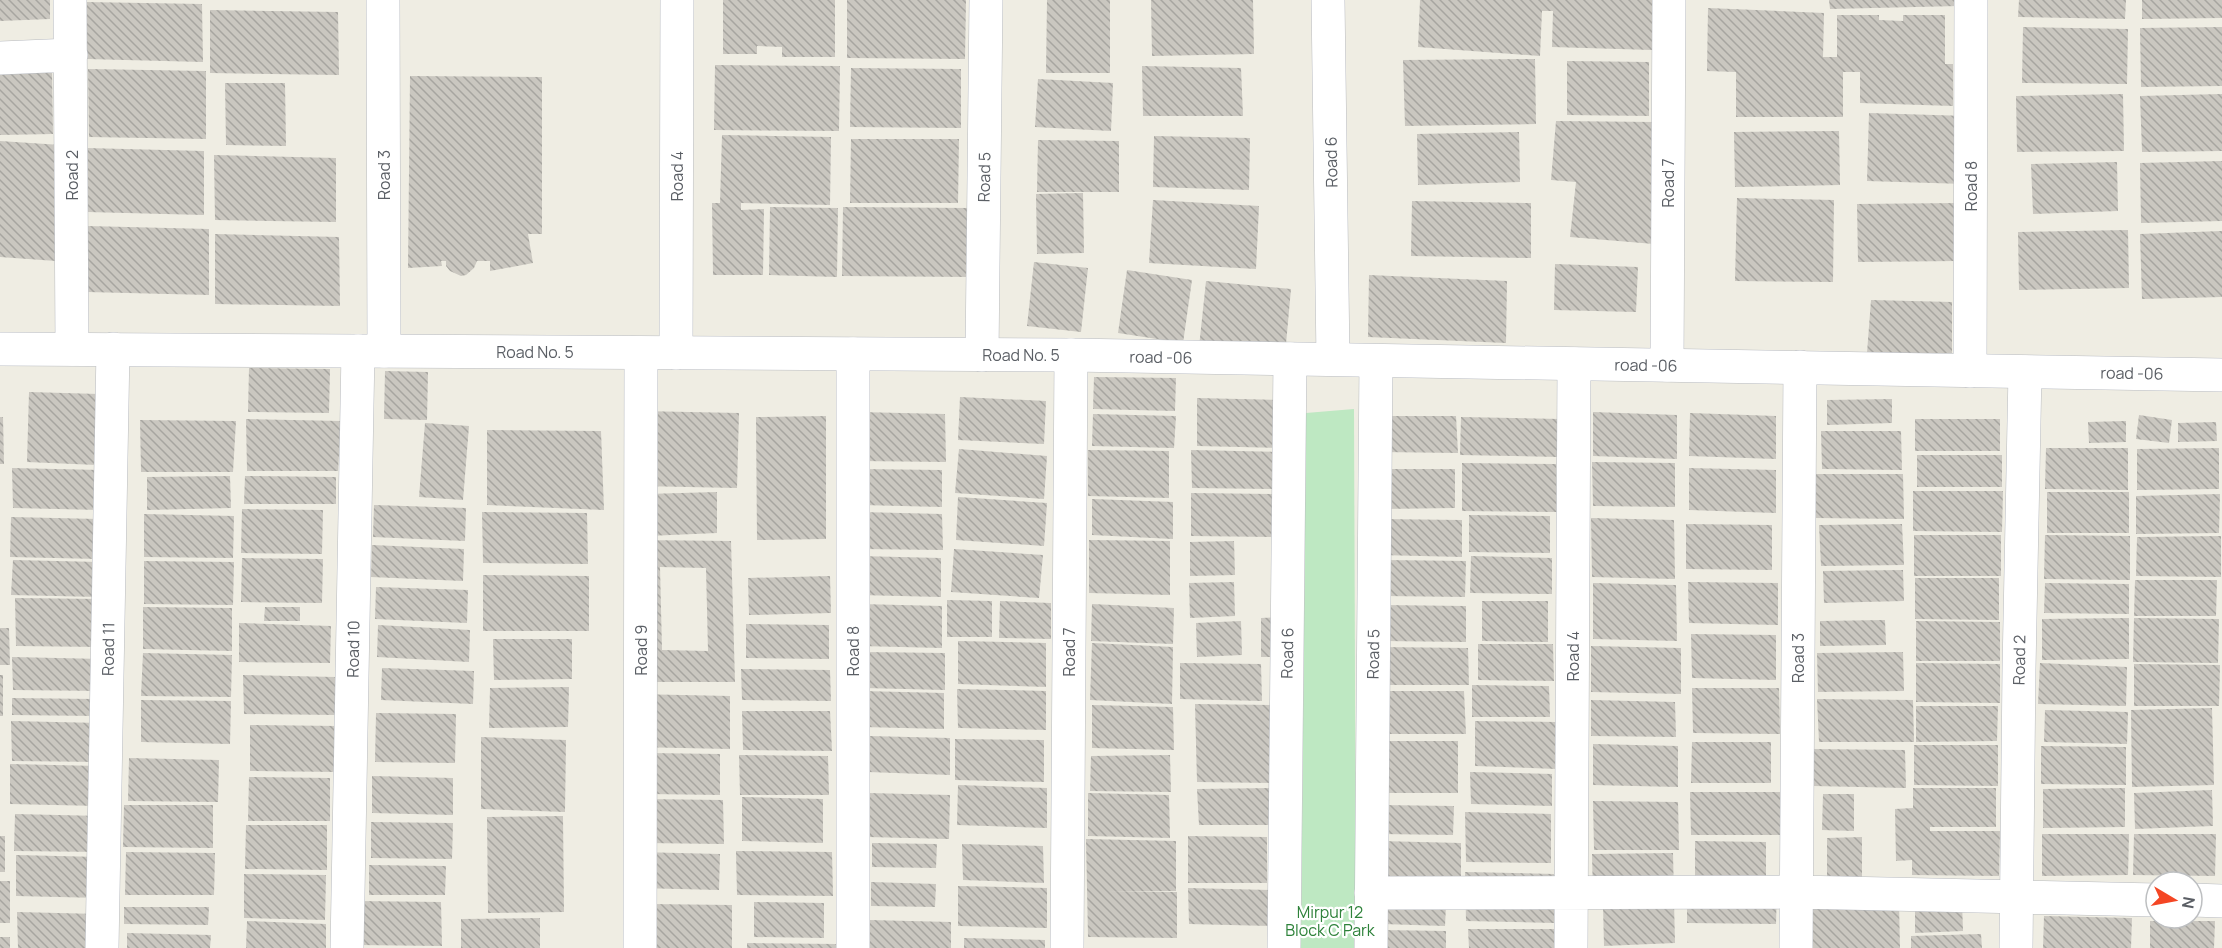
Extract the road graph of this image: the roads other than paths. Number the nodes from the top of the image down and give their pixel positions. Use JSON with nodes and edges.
{"nodes":[{"id":1,"x":70,"y":0,"type":"edge"},
{"id":2,"x":383,"y":0,"type":"edge"},
{"id":3,"x":677,"y":0,"type":"edge"},
{"id":4,"x":986,"y":0,"type":"edge"},
{"id":5,"x":1328,"y":0,"type":"edge"},
{"id":6,"x":1670,"y":0,"type":"edge"},
{"id":7,"x":1971,"y":0,"type":"edge"},
{"id":8,"x":71,"y":55,"type":"junction"},
{"id":9,"x":0,"y":58,"type":"edge"},
{"id":10,"x":0,"y":349,"type":"edge"},
{"id":11,"x":72,"y":349,"type":"junction"},
{"id":12,"x":113,"y":350,"type":"junction"},
{"id":13,"x":371,"y":351,"type":"junction"},
{"id":14,"x":676,"y":352,"type":"junction"},
{"id":15,"x":641,"y":353,"type":"junction"},
{"id":16,"x":853,"y":354,"type":"junction"},
{"id":17,"x":982,"y":355,"type":"junction"},
{"id":18,"x":1071,"y":355,"type":"junction"},
{"id":19,"x":1290,"y":359,"type":"junction"},
{"id":20,"x":1333,"y":359,"type":"junction"},
{"id":21,"x":1376,"y":361,"type":"junction"},
{"id":22,"x":1574,"y":364,"type":"junction"},
{"id":23,"x":1666,"y":365,"type":"junction"},
{"id":24,"x":1800,"y":368,"type":"junction"},
{"id":25,"x":1970,"y":371,"type":"junction"},
{"id":26,"x":2025,"y":372,"type":"junction"},
{"id":27,"x":2222,"y":375,"type":"edge"},
{"id":28,"x":1571,"y":892,"type":"junction"},
{"id":29,"x":1797,"y":892,"type":"junction"},
{"id":30,"x":1371,"y":893,"type":"junction"},
{"id":31,"x":2016,"y":897,"type":"junction"},
{"id":32,"x":2144,"y":900,"type":"edge"},
{"id":33,"x":2204,"y":900,"type":"edge"},
{"id":34,"x":2222,"y":901,"type":"edge"},
{"id":35,"x":102,"y":948,"type":"edge"},
{"id":36,"x":347,"y":948,"type":"edge"},
{"id":37,"x":640,"y":948,"type":"edge"},
{"id":38,"x":853,"y":948,"type":"edge"},
{"id":39,"x":1067,"y":948,"type":"edge"},
{"id":40,"x":1284,"y":948,"type":"edge"},
{"id":41,"x":1371,"y":948,"type":"edge"},
{"id":42,"x":1571,"y":948,"type":"edge"},
{"id":43,"x":1796,"y":948,"type":"edge"},
{"id":44,"x":2016,"y":948,"type":"edge"}],
"edges":[{"from":1,"to":8,"type":"street","name":"Road 2"},
{"from":2,"to":13,"type":"street","name":"Road 3"},
{"from":3,"to":14,"type":"street","name":"Road 4"},
{"from":4,"to":17,"type":"street","name":"Road 5"},
{"from":5,"to":20,"type":"street","name":"Road 6"},
{"from":6,"to":23,"type":"street","name":"Road 7"},
{"from":7,"to":25,"type":"street","name":"Road 8"},
{"from":8,"to":9,"type":"street"},
{"from":8,"to":11,"type":"street","name":"Road 2"},
{"from":10,"to":11,"type":"street","name":"Road No. 5"},
{"from":11,"to":12,"type":"street","name":"Road No. 5"},
{"from":12,"to":13,"type":"street","name":"Road No. 5"},
{"from":12,"to":35,"type":"street","name":"Road 11"},
{"from":13,"to":15,"type":"street","name":"Road No. 5"},
{"from":13,"to":36,"type":"street","name":"Road 10"},
{"from":14,"to":15,"type":"street","name":"Road No. 5"},
{"from":14,"to":16,"type":"street","name":"Road No. 5"},
{"from":15,"to":37,"type":"street","name":"Road 9"},
{"from":16,"to":17,"type":"street","name":"Road No. 5"},
{"from":16,"to":38,"type":"street","name":"Road 8"},
{"from":17,"to":18,"type":"street","name":"Road No. 5"},
{"from":18,"to":19,"type":"street","name":"road -06"},
{"from":18,"to":39,"type":"street","name":"Road 7"},
{"from":19,"to":20,"type":"street","name":"road -06"},
{"from":19,"to":40,"type":"street","name":"Road 6"},
{"from":20,"to":21,"type":"street","name":"road -06"},
{"from":21,"to":22,"type":"street","name":"road -06"},
{"from":21,"to":30,"type":"street","name":"Road 5"},
{"from":22,"to":23,"type":"street","name":"road -06"},
{"from":22,"to":28,"type":"street","name":"Road 4"},
{"from":23,"to":24,"type":"street","name":"road -06"},
{"from":24,"to":25,"type":"street","name":"road -06"},
{"from":24,"to":29,"type":"street","name":"Road 3"},
{"from":25,"to":26,"type":"street","name":"road -06"},
{"from":26,"to":27,"type":"street","name":"road -06"},
{"from":26,"to":31,"type":"street","name":"Road 2"},
{"from":28,"to":29,"type":"street"},
{"from":28,"to":30,"type":"street"},
{"from":28,"to":42,"type":"street","name":"Road 4"},
{"from":29,"to":31,"type":"street"},
{"from":29,"to":43,"type":"street","name":"Road 3"},
{"from":30,"to":41,"type":"street","name":"Road 5"},
{"from":31,"to":32,"type":"street"},
{"from":31,"to":44,"type":"street","name":"Road 2"},
{"from":33,"to":34,"type":"street"}]}
